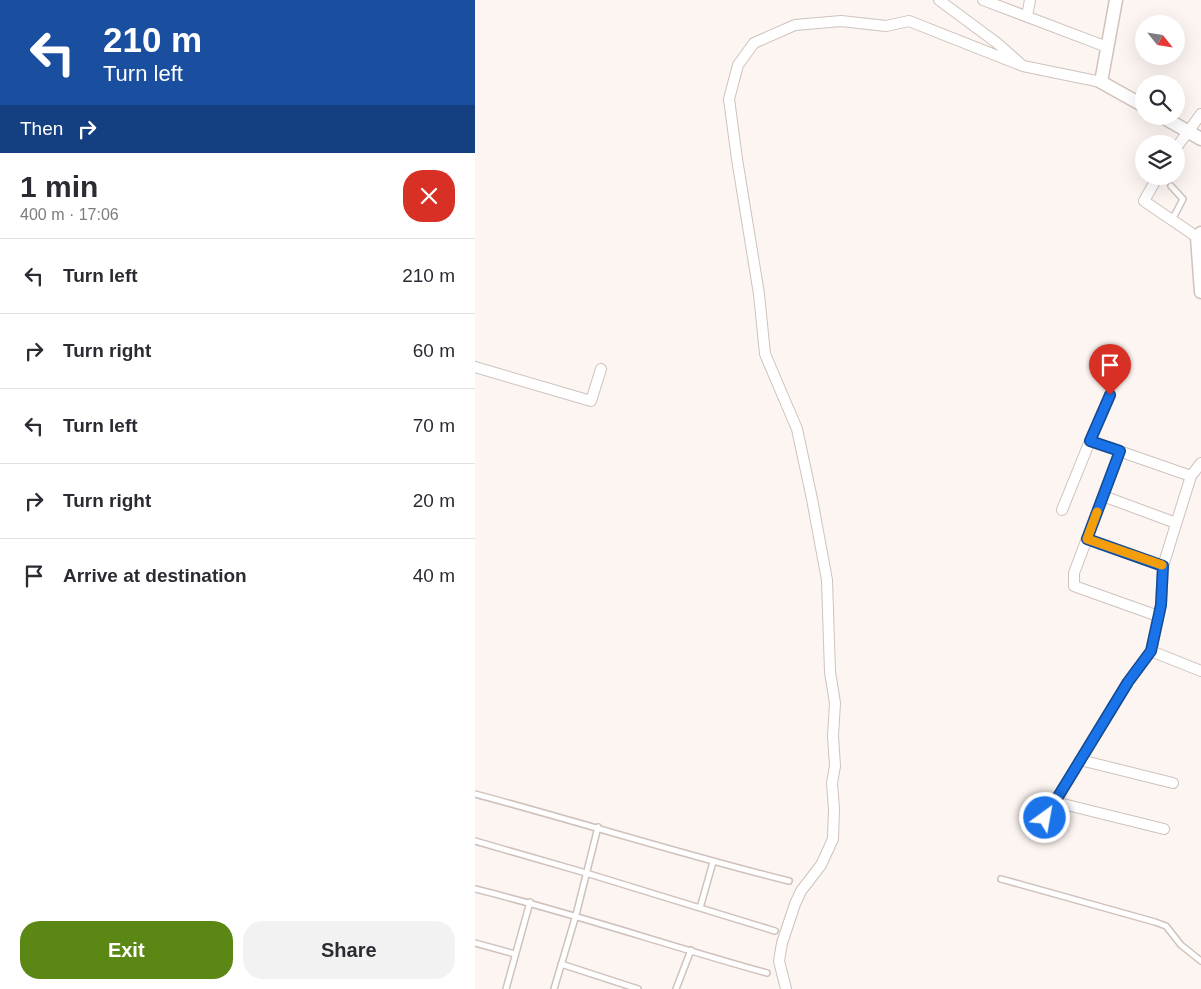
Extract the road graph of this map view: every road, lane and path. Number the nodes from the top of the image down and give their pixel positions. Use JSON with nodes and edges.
{"nodes":[{"id":1,"x":939,"y":0,"type":"edge"},
{"id":2,"x":983,"y":0,"type":"edge"},
{"id":3,"x":1031,"y":0,"type":"edge"},
{"id":4,"x":1116,"y":0,"type":"edge"},
{"id":5,"x":1027,"y":16,"type":"junction"},
{"id":6,"x":1107,"y":47,"type":"junction"},
{"id":7,"x":1023,"y":66,"type":"junction"},
{"id":8,"x":1101,"y":82,"type":"junction"},
{"id":9,"x":1135,"y":101,"type":"edge"},
{"id":10,"x":1201,"y":114,"type":"edge"},
{"id":11,"x":1176,"y":125,"type":"edge"},
{"id":12,"x":1188,"y":132,"type":"junction"},
{"id":13,"x":1185,"y":136,"type":"edge"},
{"id":14,"x":1201,"y":139,"type":"edge"},
{"id":15,"x":1153,"y":185,"type":"edge"},
{"id":16,"x":1171,"y":186,"type":"dead end"},
{"id":17,"x":1172,"y":220,"type":"junction"},
{"id":18,"x":1199,"y":235,"type":"edge"},
{"id":19,"x":1201,"y":292,"type":"edge"},
{"id":20,"x":475,"y":367,"type":"edge"},
{"id":21,"x":601,"y":369,"type":"dead end"},
{"id":22,"x":1110,"y":395,"type":"dead end"},
{"id":23,"x":1090,"y":441,"type":"junction"},
{"id":24,"x":1120,"y":451,"type":"junction"},
{"id":25,"x":1201,"y":463,"type":"edge"},
{"id":26,"x":1191,"y":476,"type":"junction"},
{"id":27,"x":1103,"y":496,"type":"junction"},
{"id":28,"x":1062,"y":510,"type":"dead end"},
{"id":29,"x":1176,"y":523,"type":"junction"},
{"id":30,"x":1087,"y":539,"type":"junction"},
{"id":31,"x":1163,"y":566,"type":"junction"},
{"id":32,"x":1158,"y":616,"type":"junction"},
{"id":33,"x":1151,"y":651,"type":"junction"},
{"id":34,"x":1201,"y":671,"type":"edge"},
{"id":35,"x":1081,"y":760,"type":"junction"},
{"id":36,"x":1173,"y":783,"type":"dead end"},
{"id":37,"x":475,"y":794,"type":"edge"},
{"id":38,"x":1055,"y":802,"type":"junction"},
{"id":39,"x":1045,"y":818,"type":"dead end"},
{"id":40,"x":598,"y":827,"type":"junction"},
{"id":41,"x":1164,"y":829,"type":"dead end"},
{"id":42,"x":475,"y":841,"type":"edge"},
{"id":43,"x":713,"y":862,"type":"junction"},
{"id":44,"x":586,"y":873,"type":"junction"},
{"id":45,"x":1001,"y":879,"type":"dead end"},
{"id":46,"x":789,"y":881,"type":"dead end"},
{"id":47,"x":475,"y":889,"type":"edge"},
{"id":48,"x":530,"y":902,"type":"junction"},
{"id":49,"x":700,"y":908,"type":"junction"},
{"id":50,"x":576,"y":915,"type":"junction"},
{"id":51,"x":775,"y":931,"type":"dead end"},
{"id":52,"x":475,"y":943,"type":"edge"},
{"id":53,"x":691,"y":950,"type":"junction"},
{"id":54,"x":515,"y":954,"type":"junction"},
{"id":55,"x":1201,"y":961,"type":"edge"},
{"id":56,"x":561,"y":964,"type":"junction"},
{"id":57,"x":767,"y":973,"type":"dead end"},
{"id":58,"x":506,"y":989,"type":"edge"},
{"id":59,"x":554,"y":989,"type":"edge"},
{"id":60,"x":637,"y":989,"type":"edge"},
{"id":61,"x":676,"y":989,"type":"edge"},
{"id":62,"x":786,"y":989,"type":"edge"}],
"edges":[{"from":1,"to":7,"type":"street"},
{"from":2,"to":5,"type":"street"},
{"from":3,"to":5,"type":"street"},
{"from":4,"to":6,"type":"street"},
{"from":5,"to":6,"type":"street"},
{"from":6,"to":8,"type":"street"},
{"from":7,"to":8,"type":"street"},
{"from":7,"to":62,"type":"street"},
{"from":8,"to":9,"type":"street"},
{"from":10,"to":12,"type":"street"},
{"from":11,"to":12,"type":"street"},
{"from":12,"to":13,"type":"street"},
{"from":12,"to":14,"type":"street"},
{"from":15,"to":17,"type":"street"},
{"from":16,"to":17,"type":"lane"},
{"from":17,"to":18,"type":"street"},
{"from":18,"to":19,"type":"street"},
{"from":20,"to":21,"type":"street"},
{"from":22,"to":23,"type":"street"},
{"from":23,"to":24,"type":"street"},
{"from":23,"to":28,"type":"street"},
{"from":24,"to":26,"type":"street"},
{"from":24,"to":27,"type":"street"},
{"from":25,"to":26,"type":"street"},
{"from":26,"to":29,"type":"street"},
{"from":27,"to":29,"type":"street"},
{"from":27,"to":30,"type":"street"},
{"from":29,"to":31,"type":"street"},
{"from":30,"to":31,"type":"street"},
{"from":30,"to":32,"type":"street"},
{"from":31,"to":32,"type":"street"},
{"from":32,"to":33,"type":"street"},
{"from":33,"to":34,"type":"street"},
{"from":33,"to":35,"type":"street"},
{"from":35,"to":36,"type":"street"},
{"from":35,"to":38,"type":"street"},
{"from":37,"to":40,"type":"lane"},
{"from":38,"to":39,"type":"street"},
{"from":38,"to":41,"type":"street"},
{"from":40,"to":43,"type":"lane"},
{"from":40,"to":44,"type":"lane"},
{"from":42,"to":44,"type":"lane"},
{"from":43,"to":46,"type":"lane"},
{"from":43,"to":49,"type":"lane"},
{"from":44,"to":49,"type":"lane"},
{"from":44,"to":50,"type":"lane"},
{"from":45,"to":55,"type":"lane"},
{"from":47,"to":48,"type":"lane"},
{"from":48,"to":50,"type":"lane"},
{"from":48,"to":54,"type":"lane"},
{"from":49,"to":51,"type":"lane"},
{"from":50,"to":53,"type":"lane"},
{"from":50,"to":56,"type":"lane"},
{"from":52,"to":54,"type":"lane"},
{"from":53,"to":57,"type":"lane"},
{"from":53,"to":61,"type":"lane"},
{"from":54,"to":58,"type":"lane"},
{"from":56,"to":59,"type":"lane"},
{"from":56,"to":60,"type":"lane"}]}
